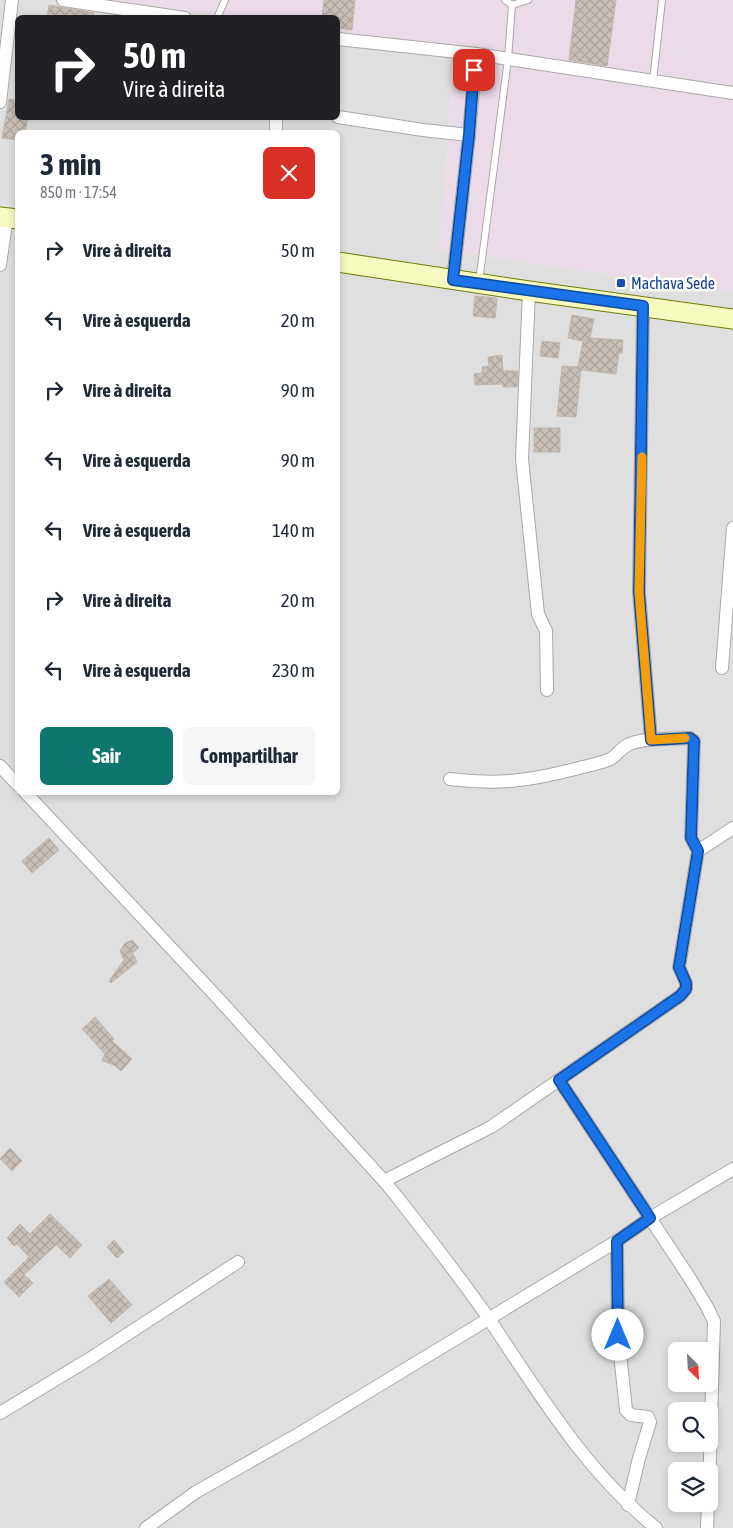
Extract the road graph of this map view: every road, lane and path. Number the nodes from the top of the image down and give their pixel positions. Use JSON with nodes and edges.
{"nodes":[{"id":1,"x":12,"y":0,"type":"edge"},
{"id":2,"x":63,"y":0,"type":"edge"},
{"id":3,"x":225,"y":0,"type":"edge"},
{"id":4,"x":505,"y":0,"type":"edge"},
{"id":5,"x":528,"y":0,"type":"edge"},
{"id":6,"x":662,"y":0,"type":"edge"},
{"id":7,"x":512,"y":5,"type":"junction"},
{"id":8,"x":165,"y":15,"type":"edge"},
{"id":9,"x":219,"y":15,"type":"edge"},
{"id":10,"x":340,"y":39,"type":"edge"},
{"id":11,"x":476,"y":54,"type":"junction"},
{"id":12,"x":508,"y":59,"type":"junction"},
{"id":13,"x":652,"y":81,"type":"junction"},
{"id":14,"x":733,"y":93,"type":"edge"},
{"id":15,"x":0,"y":102,"type":"edge"},
{"id":16,"x":340,"y":116,"type":"edge"},
{"id":17,"x":469,"y":135,"type":"junction"},
{"id":18,"x":8,"y":218,"type":"edge"},
{"id":19,"x":340,"y":262,"type":"edge"},
{"id":20,"x":0,"y":265,"type":"edge"},
{"id":21,"x":453,"y":280,"type":"junction"},
{"id":22,"x":479,"y":283,"type":"junction"},
{"id":23,"x":529,"y":291,"type":"junction"},
{"id":24,"x":643,"y":306,"type":"junction"},
{"id":25,"x":733,"y":319,"type":"edge"},
{"id":26,"x":733,"y":528,"type":"edge"},
{"id":27,"x":722,"y":668,"type":"dead end"},
{"id":28,"x":547,"y":690,"type":"dead end"},
{"id":29,"x":651,"y":740,"type":"junction"},
{"id":30,"x":0,"y":766,"type":"edge"},
{"id":31,"x":450,"y":779,"type":"dead end"},
{"id":32,"x":15,"y":782,"type":"edge"},
{"id":33,"x":28,"y":795,"type":"edge"},
{"id":34,"x":733,"y":828,"type":"edge"},
{"id":35,"x":698,"y":851,"type":"junction"},
{"id":36,"x":559,"y":1080,"type":"junction"},
{"id":37,"x":733,"y":1169,"type":"edge"},
{"id":38,"x":384,"y":1182,"type":"junction"},
{"id":39,"x":650,"y":1218,"type":"junction"},
{"id":40,"x":617,"y":1241,"type":"junction"},
{"id":41,"x":238,"y":1262,"type":"dead end"},
{"id":42,"x":488,"y":1318,"type":"junction"},
{"id":43,"x":0,"y":1413,"type":"edge"},
{"id":44,"x":710,"y":1462,"type":"edge"},
{"id":45,"x":628,"y":1505,"type":"junction"},
{"id":46,"x":708,"y":1512,"type":"edge"},
{"id":47,"x":146,"y":1528,"type":"edge"},
{"id":48,"x":656,"y":1528,"type":"edge"},
{"id":49,"x":707,"y":1528,"type":"edge"}],
"edges":[{"from":1,"to":15,"type":"street"},
{"from":2,"to":8,"type":"street"},
{"from":3,"to":9,"type":"lane"},
{"from":4,"to":7,"type":"lane"},
{"from":5,"to":7,"type":"lane"},
{"from":6,"to":13,"type":"lane"},
{"from":7,"to":12,"type":"lane"},
{"from":10,"to":11,"type":"street"},
{"from":11,"to":12,"type":"street"},
{"from":11,"to":17,"type":"street"},
{"from":12,"to":13,"type":"street"},
{"from":12,"to":22,"type":"lane"},
{"from":13,"to":14,"type":"street"},
{"from":16,"to":17,"type":"street"},
{"from":17,"to":21,"type":"street"},
{"from":18,"to":20,"type":"street"},
{"from":19,"to":21,"type":"main road"},
{"from":21,"to":22,"type":"main road"},
{"from":22,"to":23,"type":"main road"},
{"from":23,"to":24,"type":"main road"},
{"from":23,"to":28,"type":"street"},
{"from":24,"to":25,"type":"main road"},
{"from":24,"to":29,"type":"street"},
{"from":26,"to":27,"type":"street"},
{"from":29,"to":31,"type":"street"},
{"from":29,"to":35,"type":"street"},
{"from":30,"to":32,"type":"street"},
{"from":33,"to":38,"type":"street"},
{"from":34,"to":35,"type":"street"},
{"from":35,"to":36,"type":"street"},
{"from":36,"to":38,"type":"street"},
{"from":36,"to":39,"type":"street"},
{"from":37,"to":39,"type":"street"},
{"from":38,"to":42,"type":"street"},
{"from":39,"to":40,"type":"street"},
{"from":39,"to":44,"type":"street"},
{"from":40,"to":42,"type":"street"},
{"from":40,"to":45,"type":"street"},
{"from":41,"to":43,"type":"street"},
{"from":42,"to":45,"type":"street"},
{"from":42,"to":47,"type":"street"},
{"from":45,"to":48,"type":"street"},
{"from":46,"to":49,"type":"street"}]}
